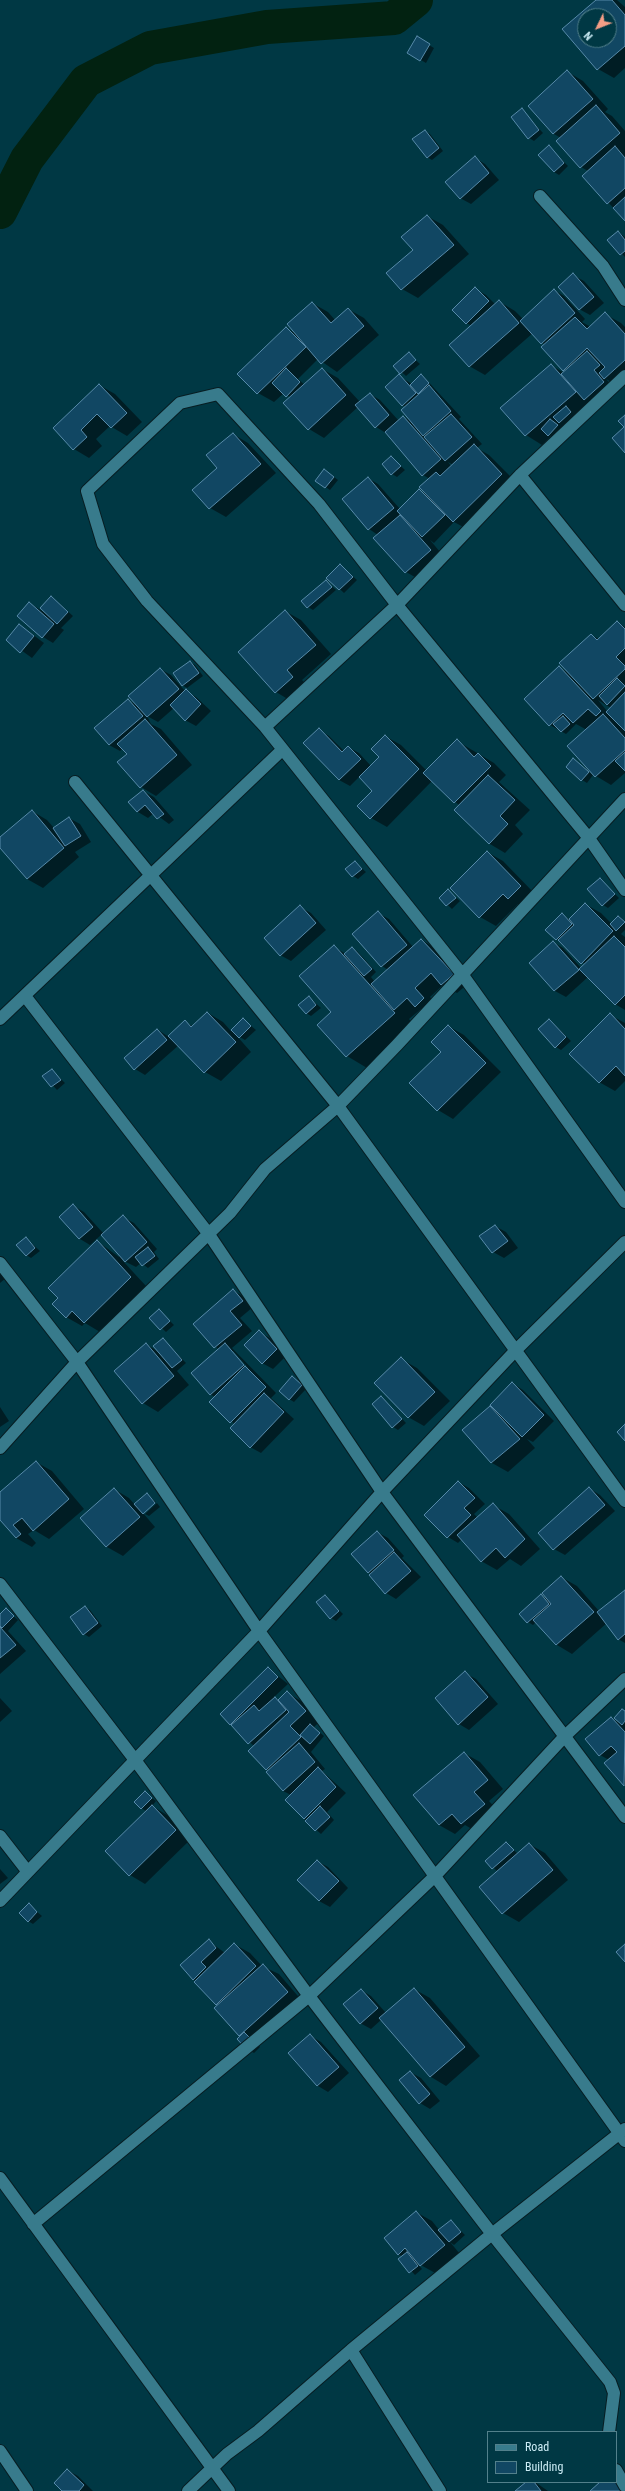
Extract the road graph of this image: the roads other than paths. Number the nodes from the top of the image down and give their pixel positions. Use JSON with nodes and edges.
{"nodes":[{"id":1,"x":540,"y":196,"type":"dead end"},
{"id":2,"x":625,"y":300,"type":"edge"},
{"id":3,"x":625,"y":376,"type":"edge"},
{"id":4,"x":520,"y":475,"type":"junction"},
{"id":5,"x":397,"y":605,"type":"junction"},
{"id":6,"x":625,"y":605,"type":"edge"},
{"id":7,"x":264,"y":727,"type":"junction"},
{"id":8,"x":282,"y":750,"type":"junction"},
{"id":9,"x":75,"y":782,"type":"dead end"},
{"id":10,"x":625,"y":799,"type":"edge"},
{"id":11,"x":588,"y":837,"type":"junction"},
{"id":12,"x":151,"y":876,"type":"junction"},
{"id":13,"x":625,"y":890,"type":"edge"},
{"id":14,"x":462,"y":974,"type":"junction"},
{"id":15,"x":25,"y":996,"type":"junction"},
{"id":16,"x":0,"y":1019,"type":"edge"},
{"id":17,"x":338,"y":1106,"type":"junction"},
{"id":18,"x":625,"y":1202,"type":"edge"},
{"id":19,"x":208,"y":1233,"type":"junction"},
{"id":20,"x":625,"y":1242,"type":"edge"},
{"id":21,"x":0,"y":1263,"type":"edge"},
{"id":22,"x":516,"y":1350,"type":"junction"},
{"id":23,"x":77,"y":1362,"type":"junction"},
{"id":24,"x":0,"y":1448,"type":"edge"},
{"id":25,"x":382,"y":1492,"type":"junction"},
{"id":26,"x":625,"y":1501,"type":"edge"},
{"id":27,"x":0,"y":1584,"type":"edge"},
{"id":28,"x":259,"y":1631,"type":"junction"},
{"id":29,"x":625,"y":1679,"type":"edge"},
{"id":30,"x":565,"y":1736,"type":"junction"},
{"id":31,"x":134,"y":1760,"type":"junction"},
{"id":32,"x":625,"y":1817,"type":"edge"},
{"id":33,"x":0,"y":1836,"type":"edge"},
{"id":34,"x":28,"y":1872,"type":"junction"},
{"id":35,"x":435,"y":1876,"type":"junction"},
{"id":36,"x":0,"y":1902,"type":"edge"},
{"id":37,"x":309,"y":1996,"type":"junction"},
{"id":38,"x":623,"y":2134,"type":"edge"},
{"id":39,"x":0,"y":2178,"type":"edge"},
{"id":40,"x":33,"y":2224,"type":"junction"},
{"id":41,"x":492,"y":2234,"type":"junction"},
{"id":42,"x":351,"y":2350,"type":"junction"},
{"id":43,"x":609,"y":2431,"type":"edge"},
{"id":44,"x":0,"y":2451,"type":"edge"},
{"id":45,"x":212,"y":2469,"type":"junction"},
{"id":46,"x":617,"y":2472,"type":"edge"},
{"id":47,"x":625,"y":2486,"type":"edge"},
{"id":48,"x":27,"y":2491,"type":"edge"},
{"id":49,"x":188,"y":2491,"type":"edge"},
{"id":50,"x":229,"y":2491,"type":"edge"},
{"id":51,"x":440,"y":2491,"type":"edge"}],
"edges":[{"from":1,"to":2,"type":"street"},
{"from":3,"to":4,"type":"street"},
{"from":4,"to":5,"type":"street"},
{"from":4,"to":6,"type":"street"},
{"from":5,"to":7,"type":"street"},
{"from":5,"to":7,"type":"street"},
{"from":5,"to":11,"type":"street"},
{"from":7,"to":8,"type":"street"},
{"from":8,"to":12,"type":"street"},
{"from":8,"to":14,"type":"street"},
{"from":9,"to":12,"type":"street"},
{"from":10,"to":11,"type":"street"},
{"from":11,"to":13,"type":"street"},
{"from":11,"to":14,"type":"street"},
{"from":12,"to":15,"type":"street"},
{"from":12,"to":17,"type":"street"},
{"from":14,"to":17,"type":"street"},
{"from":14,"to":18,"type":"street"},
{"from":15,"to":16,"type":"street"},
{"from":15,"to":19,"type":"street"},
{"from":17,"to":19,"type":"street"},
{"from":17,"to":22,"type":"street"},
{"from":19,"to":23,"type":"street"},
{"from":19,"to":25,"type":"street"},
{"from":20,"to":22,"type":"street"},
{"from":21,"to":23,"type":"street"},
{"from":22,"to":25,"type":"street"},
{"from":22,"to":26,"type":"street"},
{"from":23,"to":24,"type":"street"},
{"from":23,"to":28,"type":"street"},
{"from":25,"to":28,"type":"street"},
{"from":25,"to":30,"type":"street"},
{"from":27,"to":31,"type":"street"},
{"from":28,"to":31,"type":"street"},
{"from":28,"to":35,"type":"street"},
{"from":29,"to":30,"type":"street"},
{"from":30,"to":32,"type":"street"},
{"from":30,"to":35,"type":"street"},
{"from":31,"to":34,"type":"street"},
{"from":31,"to":37,"type":"street"},
{"from":33,"to":34,"type":"street"},
{"from":34,"to":36,"type":"street"},
{"from":35,"to":37,"type":"street"},
{"from":35,"to":38,"type":"street"},
{"from":37,"to":40,"type":"street"},
{"from":37,"to":41,"type":"street"},
{"from":38,"to":41,"type":"street"},
{"from":39,"to":40,"type":"street"},
{"from":40,"to":45,"type":"street"},
{"from":41,"to":42,"type":"street"},
{"from":41,"to":43,"type":"street"},
{"from":42,"to":45,"type":"street"},
{"from":42,"to":51,"type":"street"},
{"from":44,"to":48,"type":"street"},
{"from":45,"to":49,"type":"street"},
{"from":45,"to":50,"type":"street"},
{"from":46,"to":47,"type":"street"}]}
